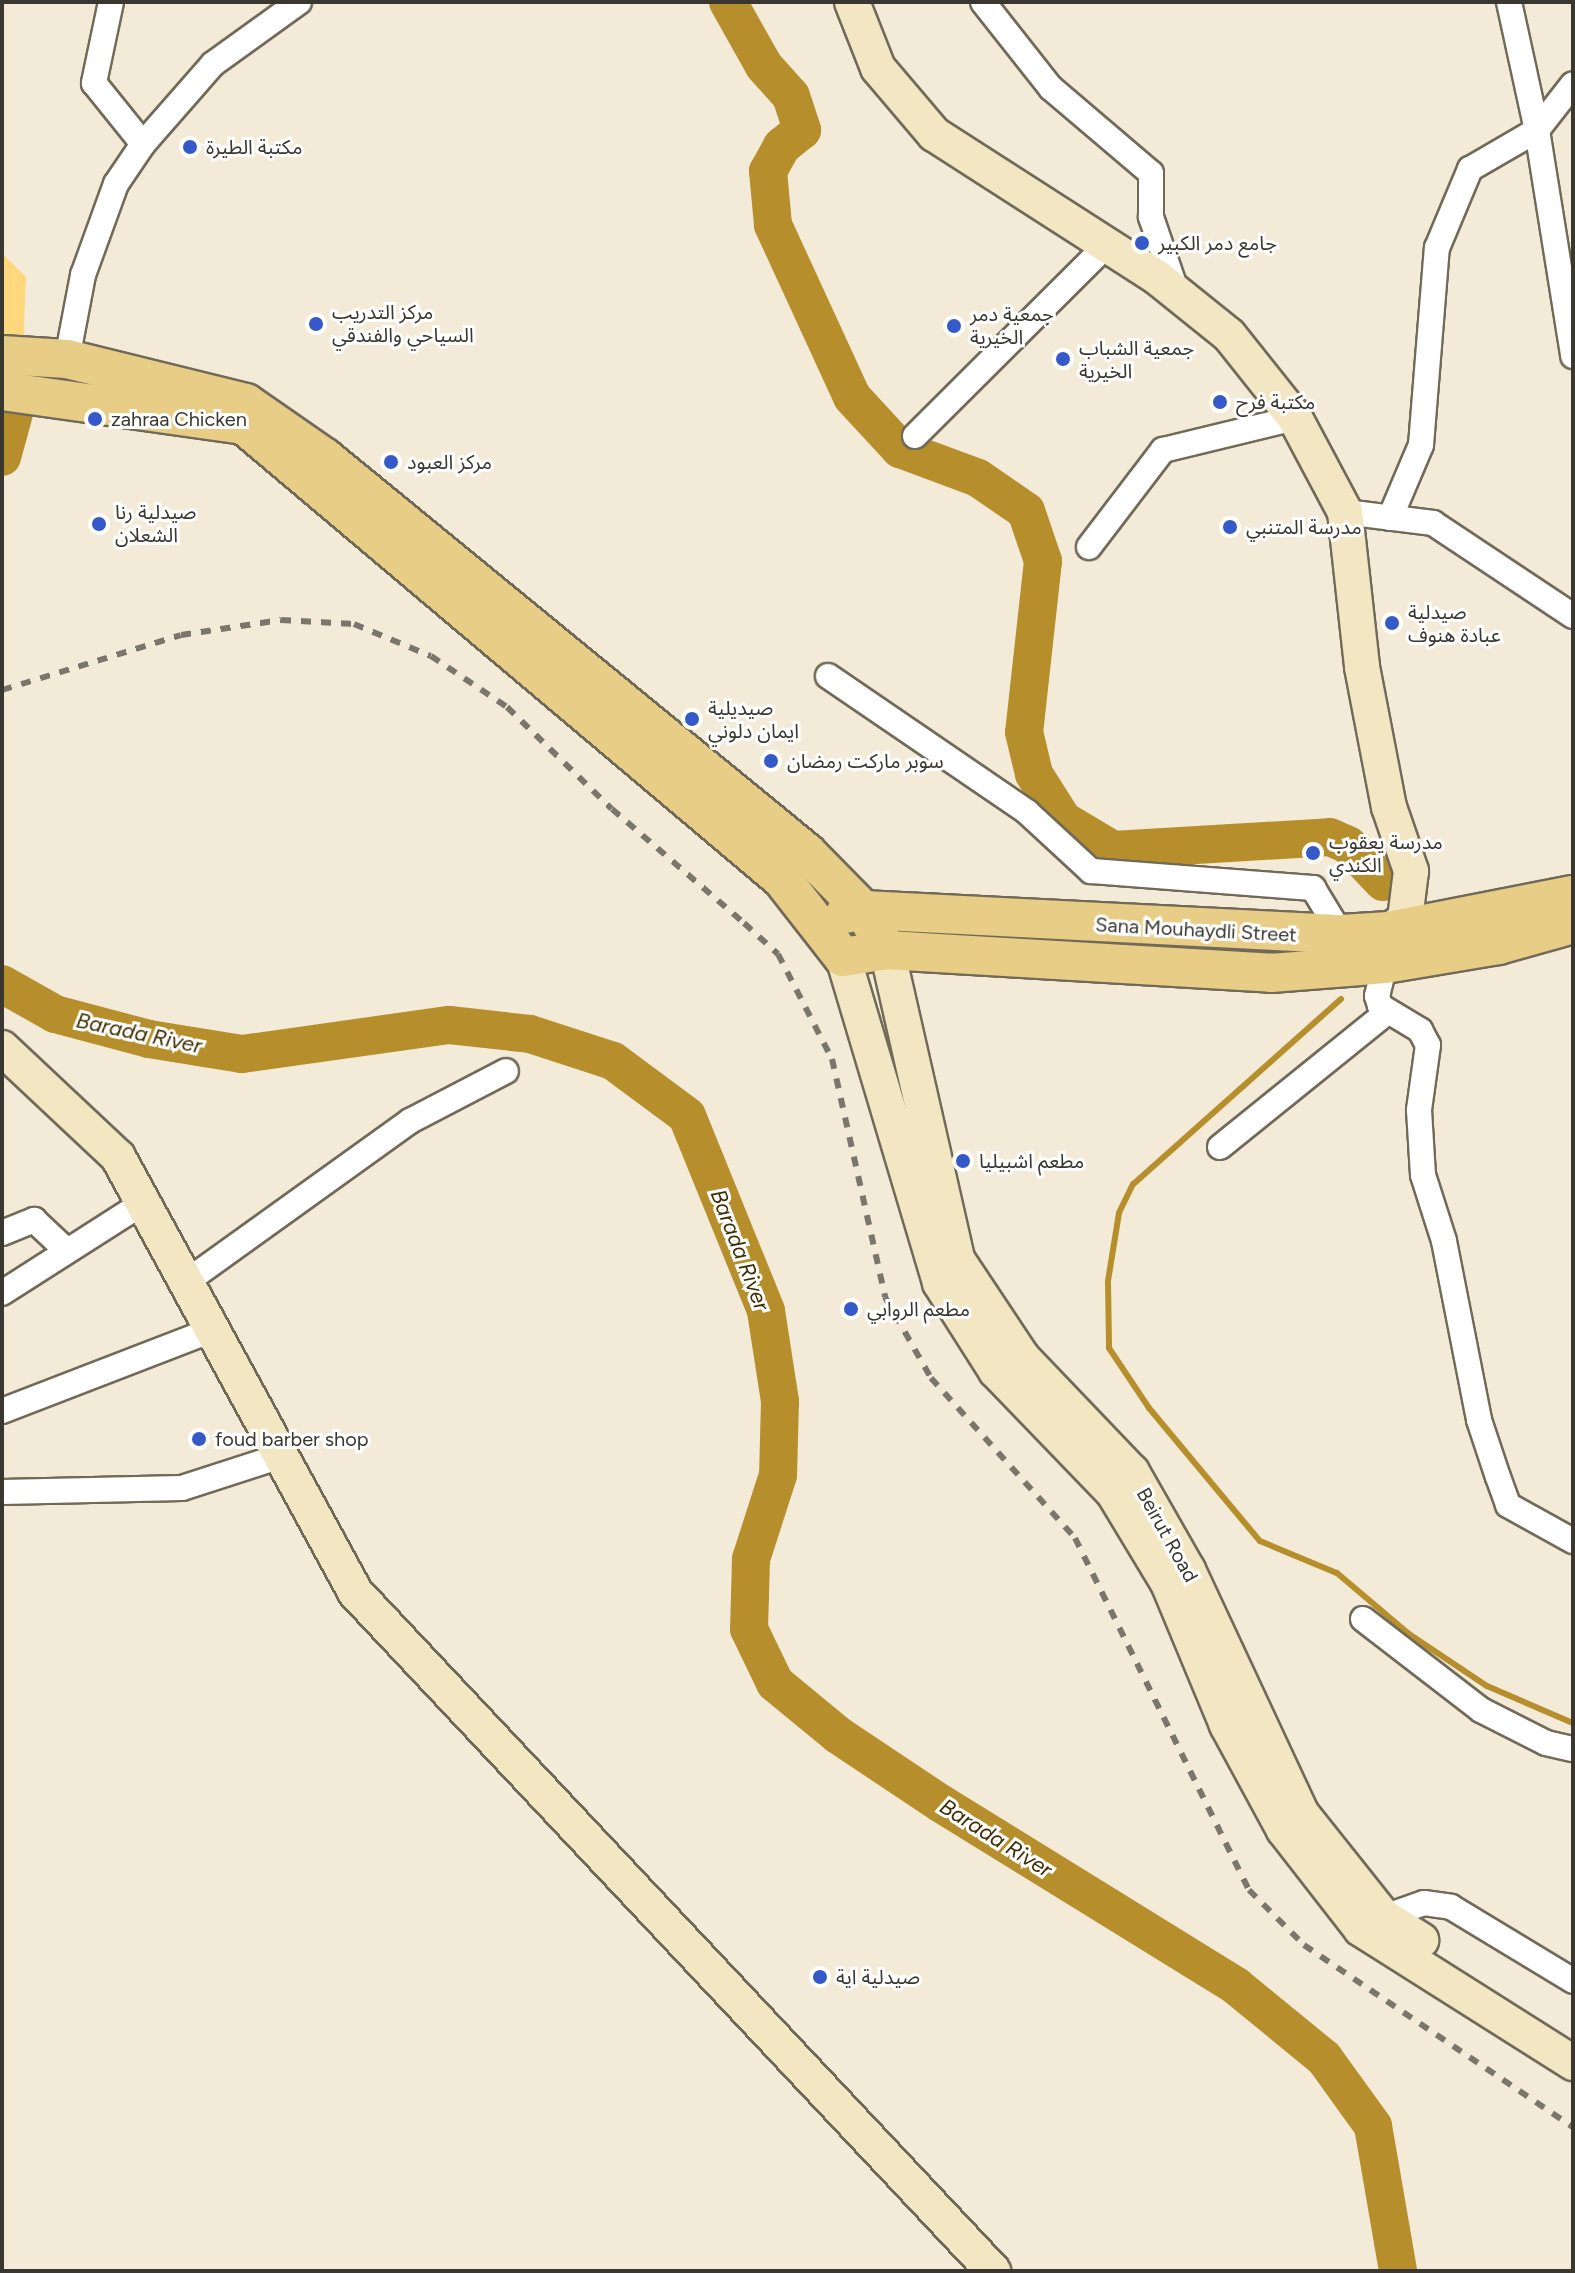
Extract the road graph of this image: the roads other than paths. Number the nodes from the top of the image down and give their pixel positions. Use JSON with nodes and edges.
{"nodes":[{"id":1,"x":111,"y":2,"type":"edge"},
{"id":2,"x":299,"y":2,"type":"edge"},
{"id":3,"x":852,"y":2,"type":"edge"},
{"id":4,"x":983,"y":2,"type":"edge"},
{"id":5,"x":1509,"y":2,"type":"edge"},
{"id":6,"x":1573,"y":84,"type":"edge"},
{"id":7,"x":1537,"y":130,"type":"junction"},
{"id":8,"x":143,"y":144,"type":"junction"},
{"id":9,"x":1107,"y":245,"type":"junction"},
{"id":10,"x":1177,"y":293,"type":"junction"},
{"id":11,"x":2,"y":355,"type":"edge"},
{"id":12,"x":1573,"y":356,"type":"edge"},
{"id":13,"x":67,"y":359,"type":"junction"},
{"id":14,"x":2,"y":391,"type":"edge"},
{"id":15,"x":1295,"y":418,"type":"junction"},
{"id":16,"x":915,"y":436,"type":"dead end"},
{"id":17,"x":1345,"y":512,"type":"junction"},
{"id":18,"x":1390,"y":518,"type":"junction"},
{"id":19,"x":1089,"y":547,"type":"dead end"},
{"id":20,"x":1573,"y":616,"type":"edge"},
{"id":21,"x":828,"y":676,"type":"dead end"},
{"id":22,"x":1573,"y":895,"type":"edge"},
{"id":23,"x":863,"y":910,"type":"junction"},
{"id":24,"x":817,"y":922,"type":"junction"},
{"id":25,"x":1573,"y":924,"type":"edge"},
{"id":26,"x":1341,"y":934,"type":"junction"},
{"id":27,"x":1387,"y":947,"type":"junction"},
{"id":28,"x":887,"y":950,"type":"junction"},
{"id":29,"x":843,"y":957,"type":"junction"},
{"id":30,"x":1386,"y":1013,"type":"junction"},
{"id":31,"x":2,"y":1048,"type":"edge"},
{"id":32,"x":506,"y":1071,"type":"dead end"},
{"id":33,"x":1220,"y":1147,"type":"dead end"},
{"id":34,"x":143,"y":1203,"type":"junction"},
{"id":35,"x":2,"y":1233,"type":"edge"},
{"id":36,"x":67,"y":1251,"type":"junction"},
{"id":37,"x":186,"y":1282,"type":"junction"},
{"id":38,"x":2,"y":1293,"type":"edge"},
{"id":39,"x":212,"y":1330,"type":"junction"},
{"id":40,"x":2,"y":1411,"type":"edge"},
{"id":41,"x":281,"y":1456,"type":"junction"},
{"id":42,"x":2,"y":1492,"type":"edge"},
{"id":43,"x":1573,"y":1541,"type":"edge"},
{"id":44,"x":1363,"y":1619,"type":"dead end"},
{"id":45,"x":1573,"y":1749,"type":"edge"},
{"id":46,"x":1384,"y":1917,"type":"junction"},
{"id":47,"x":1573,"y":1981,"type":"edge"},
{"id":48,"x":1573,"y":2037,"type":"edge"},
{"id":49,"x":1573,"y":2063,"type":"edge"},
{"id":50,"x":993,"y":2271,"type":"edge"}],
"edges":[{"from":1,"to":8,"type":"street"},
{"from":2,"to":8,"type":"street"},
{"from":3,"to":9,"type":"street"},
{"from":4,"to":10,"type":"street"},
{"from":5,"to":7,"type":"street"},
{"from":6,"to":7,"type":"street"},
{"from":7,"to":12,"type":"street"},
{"from":7,"to":18,"type":"street"},
{"from":8,"to":13,"type":"street"},
{"from":9,"to":10,"type":"street"},
{"from":9,"to":16,"type":"street"},
{"from":10,"to":15,"type":"street"},
{"from":11,"to":13,"type":"main road"},
{"from":13,"to":23,"type":"main road"},
{"from":14,"to":24,"type":"main road"},
{"from":15,"to":17,"type":"street"},
{"from":15,"to":19,"type":"street"},
{"from":17,"to":18,"type":"street"},
{"from":17,"to":27,"type":"street"},
{"from":18,"to":20,"type":"street"},
{"from":21,"to":26,"type":"street"},
{"from":22,"to":27,"type":"main road","name":"Sana Mouhaydli Street"},
{"from":23,"to":24,"type":"main road","name":"Sana Mouhaydli Street"},
{"from":23,"to":26,"type":"main road","name":"Sana Mouhaydli Street"},
{"from":23,"to":28,"type":"main road"},
{"from":24,"to":29,"type":"main road"},
{"from":25,"to":27,"type":"main road"},
{"from":26,"to":27,"type":"main road","name":"Sana Mouhaydli Street"},
{"from":27,"to":28,"type":"main road"},
{"from":27,"to":30,"type":"street"},
{"from":28,"to":29,"type":"main road"},
{"from":28,"to":46,"type":"street","name":"Beirut Road"},
{"from":29,"to":49,"type":"street"},
{"from":30,"to":33,"type":"street"},
{"from":30,"to":43,"type":"street"},
{"from":31,"to":34,"type":"street"},
{"from":32,"to":37,"type":"street"},
{"from":34,"to":36,"type":"street"},
{"from":34,"to":37,"type":"street"},
{"from":35,"to":36,"type":"street"},
{"from":36,"to":38,"type":"street"},
{"from":37,"to":39,"type":"street"},
{"from":39,"to":40,"type":"street"},
{"from":39,"to":41,"type":"street"},
{"from":41,"to":42,"type":"street"},
{"from":41,"to":50,"type":"street"},
{"from":44,"to":45,"type":"street"},
{"from":46,"to":47,"type":"street"},
{"from":46,"to":48,"type":"street","name":"Beirut Road"}]}
